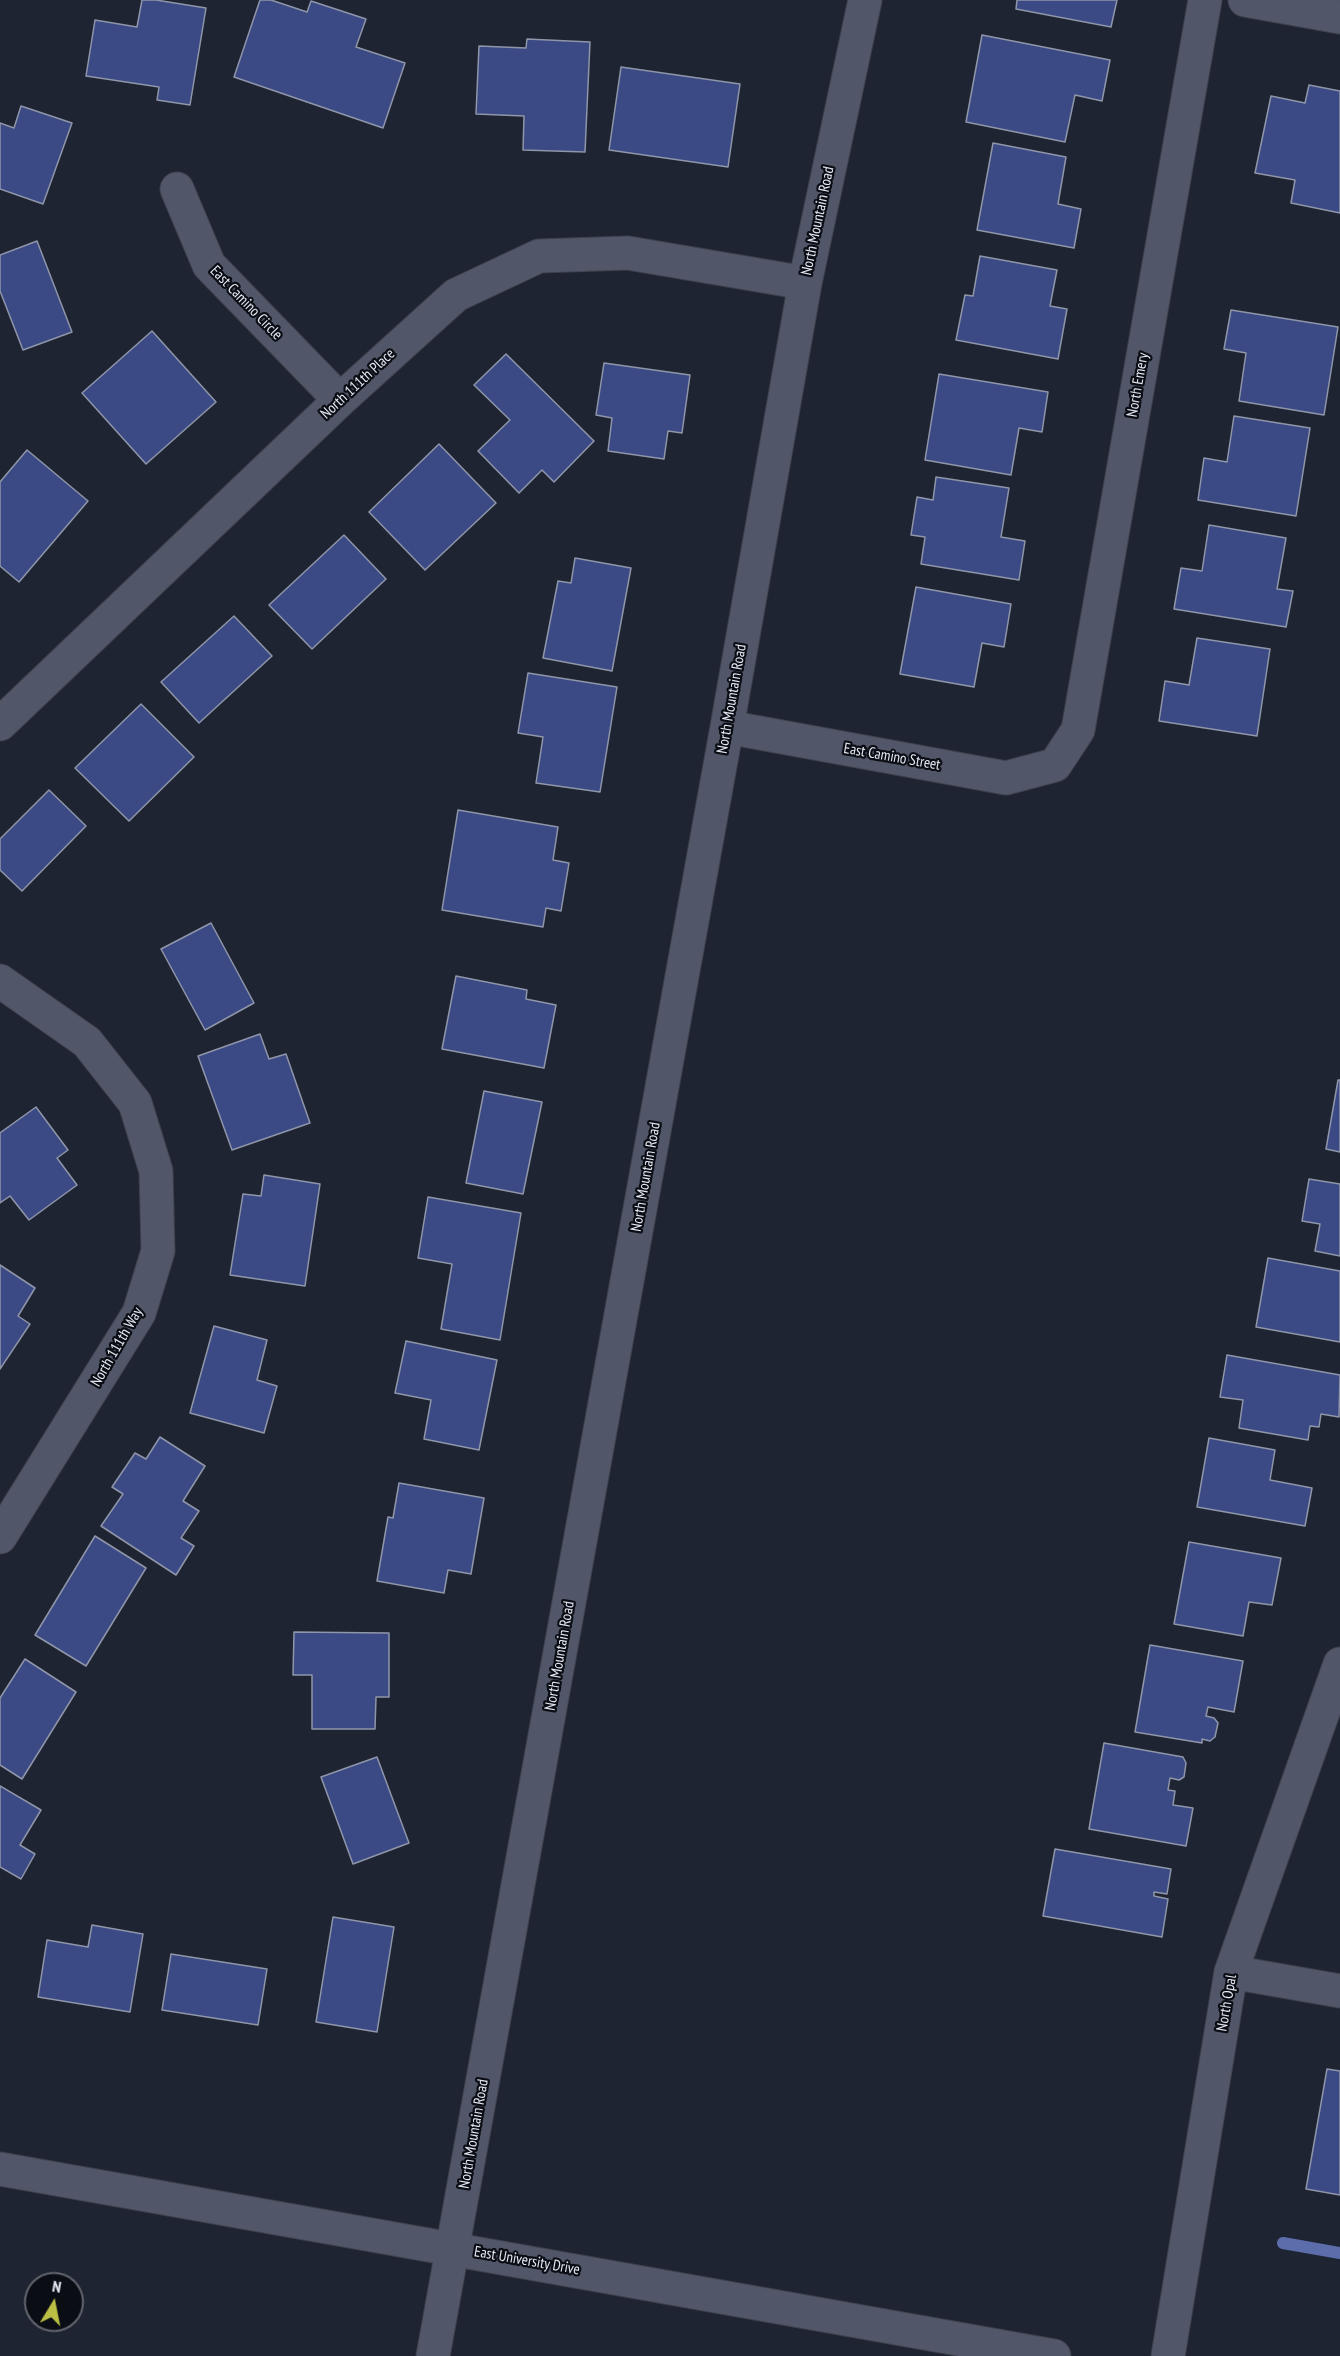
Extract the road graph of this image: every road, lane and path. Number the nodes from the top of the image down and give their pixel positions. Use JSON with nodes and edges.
{"nodes":[{"id":1,"x":865,"y":0,"type":"edge"},
{"id":2,"x":1205,"y":0,"type":"edge"},
{"id":3,"x":1245,"y":0,"type":"edge"},
{"id":4,"x":1340,"y":17,"type":"edge"},
{"id":5,"x":177,"y":189,"type":"dead end"},
{"id":6,"x":805,"y":283,"type":"junction"},
{"id":7,"x":339,"y":400,"type":"junction"},
{"id":8,"x":0,"y":724,"type":"edge"},
{"id":9,"x":727,"y":727,"type":"junction"},
{"id":10,"x":1055,"y":765,"type":"joint"},
{"id":11,"x":0,"y":981,"type":"edge"},
{"id":12,"x":0,"y":1537,"type":"edge"},
{"id":13,"x":1340,"y":1664,"type":"edge"},
{"id":14,"x":1232,"y":1972,"type":"junction"},
{"id":15,"x":1340,"y":1991,"type":"edge"},
{"id":16,"x":0,"y":2169,"type":"edge"},
{"id":17,"x":453,"y":2248,"type":"junction"},
{"id":18,"x":433,"y":2356,"type":"edge"},
{"id":19,"x":1054,"y":2356,"type":"edge"},
{"id":20,"x":1168,"y":2356,"type":"edge"}],
"edges":[{"from":1,"to":6,"type":"street","name":"North Mountain Road"},
{"from":2,"to":10,"type":"street","name":"North Emery"},
{"from":3,"to":4,"type":"street"},
{"from":5,"to":7,"type":"street","name":"East Camino Circle"},
{"from":6,"to":7,"type":"street","name":"North 111th Place"},
{"from":6,"to":9,"type":"street","name":"North Mountain Road"},
{"from":7,"to":8,"type":"street","name":"North 111th Place"},
{"from":9,"to":10,"type":"street","name":"East Camino Street"},
{"from":9,"to":17,"type":"street","name":"North Mountain Road"},
{"from":11,"to":12,"type":"street","name":"North 111th Way"},
{"from":13,"to":14,"type":"street","name":"North Opal"},
{"from":14,"to":15,"type":"street"},
{"from":14,"to":20,"type":"street","name":"North Opal"},
{"from":16,"to":17,"type":"street","name":"East University Drive"},
{"from":17,"to":18,"type":"street","name":"North Mountain Road"},
{"from":17,"to":19,"type":"street","name":"East University Drive"}]}
